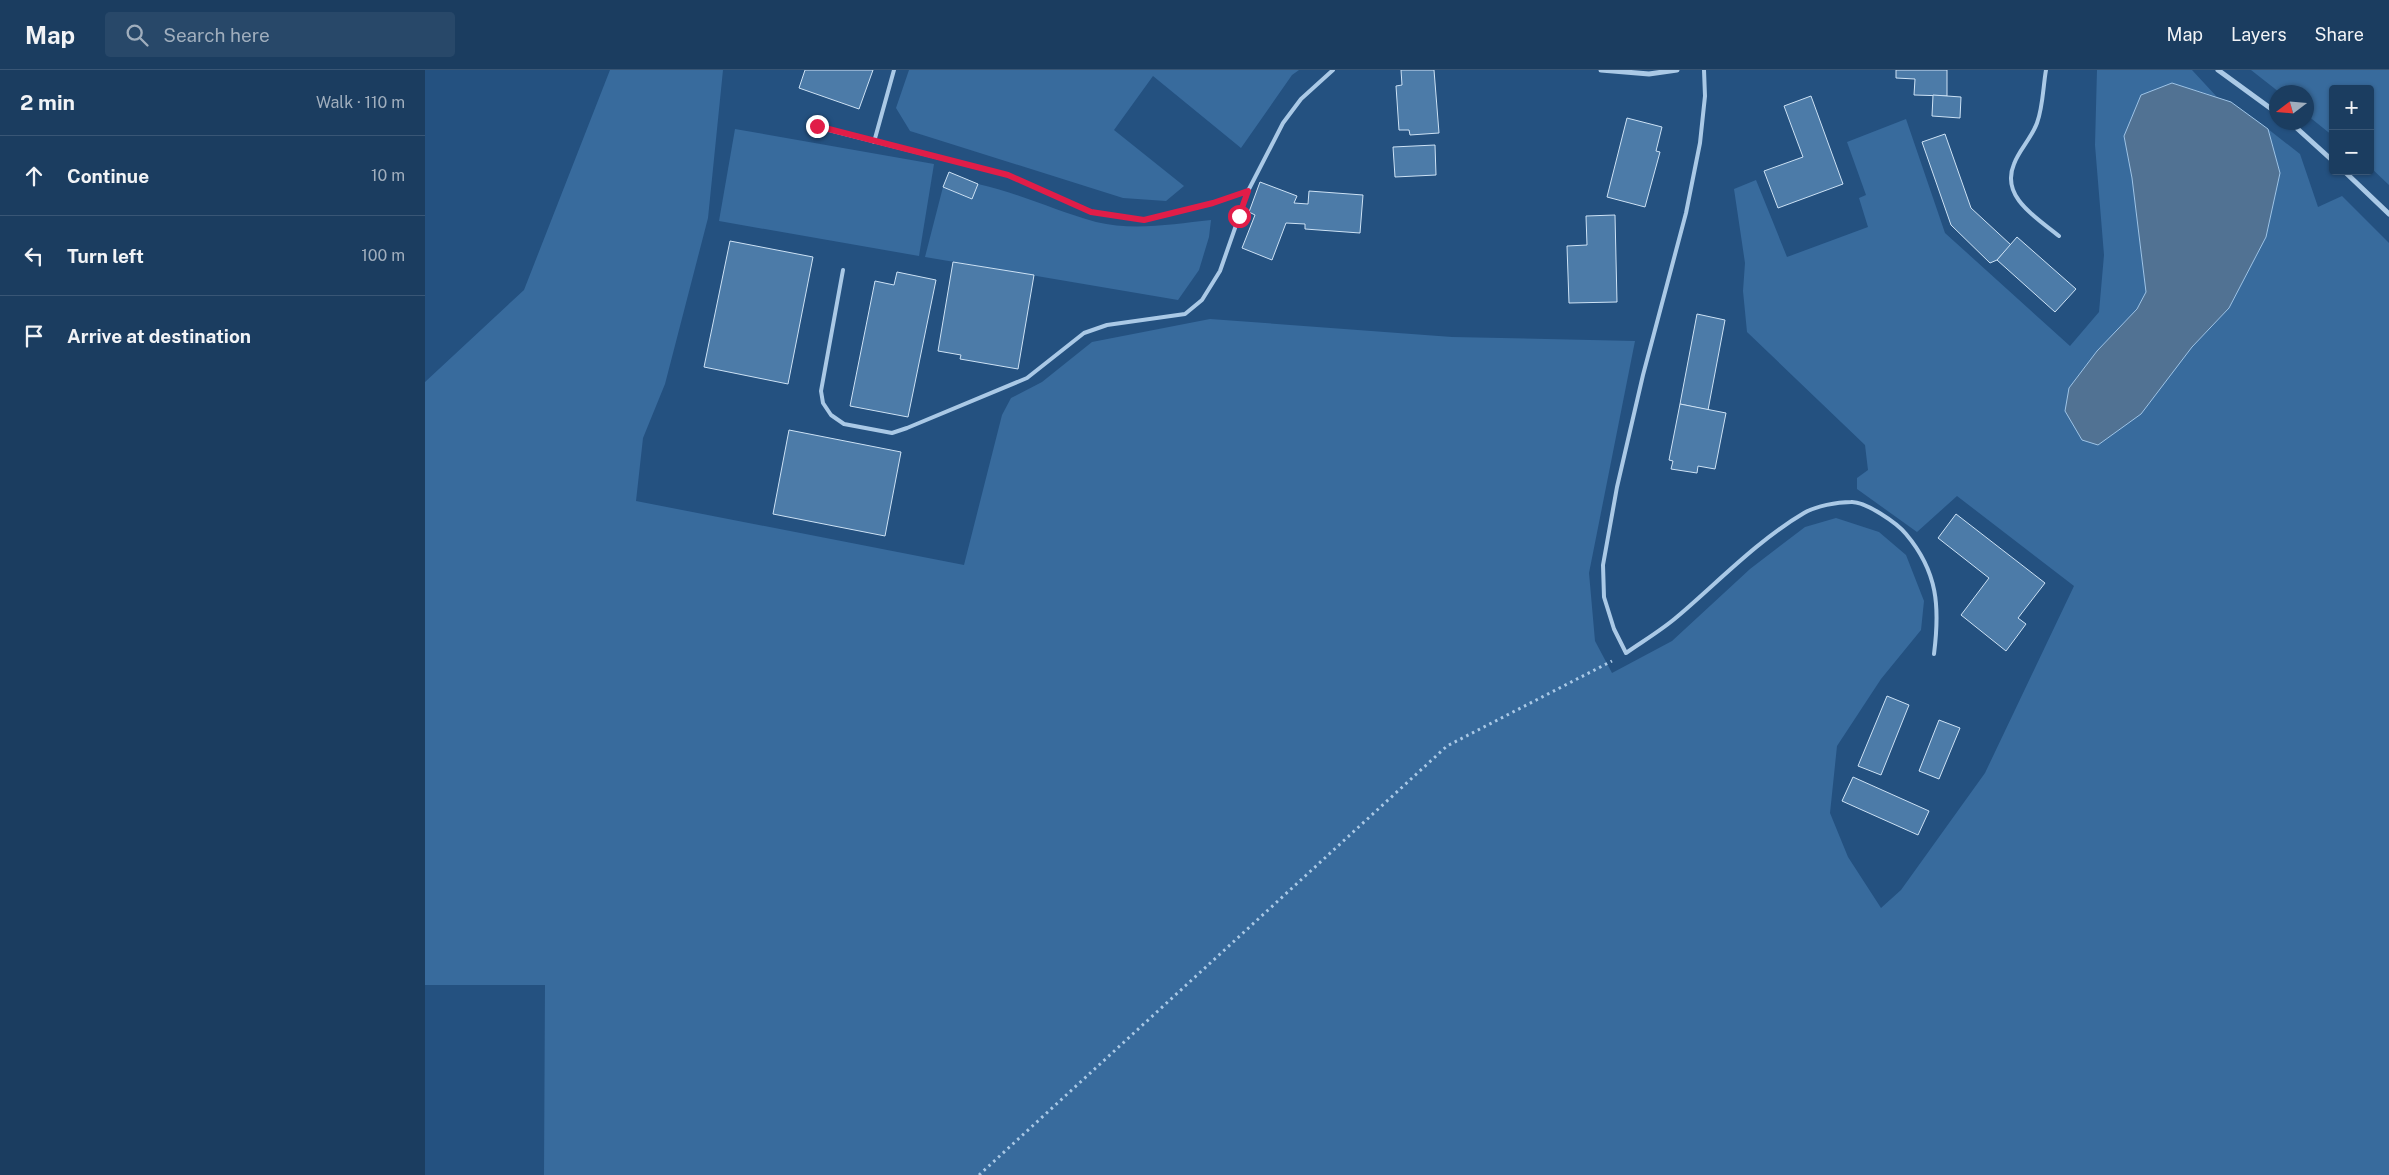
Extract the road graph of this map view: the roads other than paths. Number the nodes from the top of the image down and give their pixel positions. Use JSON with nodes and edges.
{"nodes":[{"id":1,"x":894,"y":70,"type":"edge"},
{"id":2,"x":1333,"y":70,"type":"edge"},
{"id":3,"x":1601,"y":70,"type":"edge"},
{"id":4,"x":1677,"y":70,"type":"edge"},
{"id":5,"x":1704,"y":70,"type":"edge"},
{"id":6,"x":2046,"y":70,"type":"edge"},
{"id":7,"x":2218,"y":70,"type":"edge"},
{"id":8,"x":2269,"y":107,"type":"edge"},
{"id":9,"x":817,"y":126,"type":"dead end"},
{"id":10,"x":2299,"y":130,"type":"edge"},
{"id":11,"x":874,"y":142,"type":"junction"},
{"id":12,"x":2329,"y":157,"type":"edge"},
{"id":13,"x":2348,"y":175,"type":"edge"},
{"id":14,"x":1248,"y":191,"type":"junction"},
{"id":15,"x":2389,"y":214,"type":"edge"},
{"id":16,"x":2059,"y":236,"type":"dead end"},
{"id":17,"x":843,"y":270,"type":"dead end"},
{"id":18,"x":1934,"y":654,"type":"dead end"}],
"edges":[{"from":1,"to":11,"type":"lane"},
{"from":2,"to":14,"type":"lane"},
{"from":3,"to":4,"type":"street"},
{"from":5,"to":18,"type":"lane"},
{"from":6,"to":16,"type":"lane"},
{"from":7,"to":8,"type":"street"},
{"from":9,"to":11,"type":"lane"},
{"from":10,"to":12,"type":"street"},
{"from":11,"to":14,"type":"lane"},
{"from":13,"to":15,"type":"street"},
{"from":14,"to":17,"type":"lane"}]}
